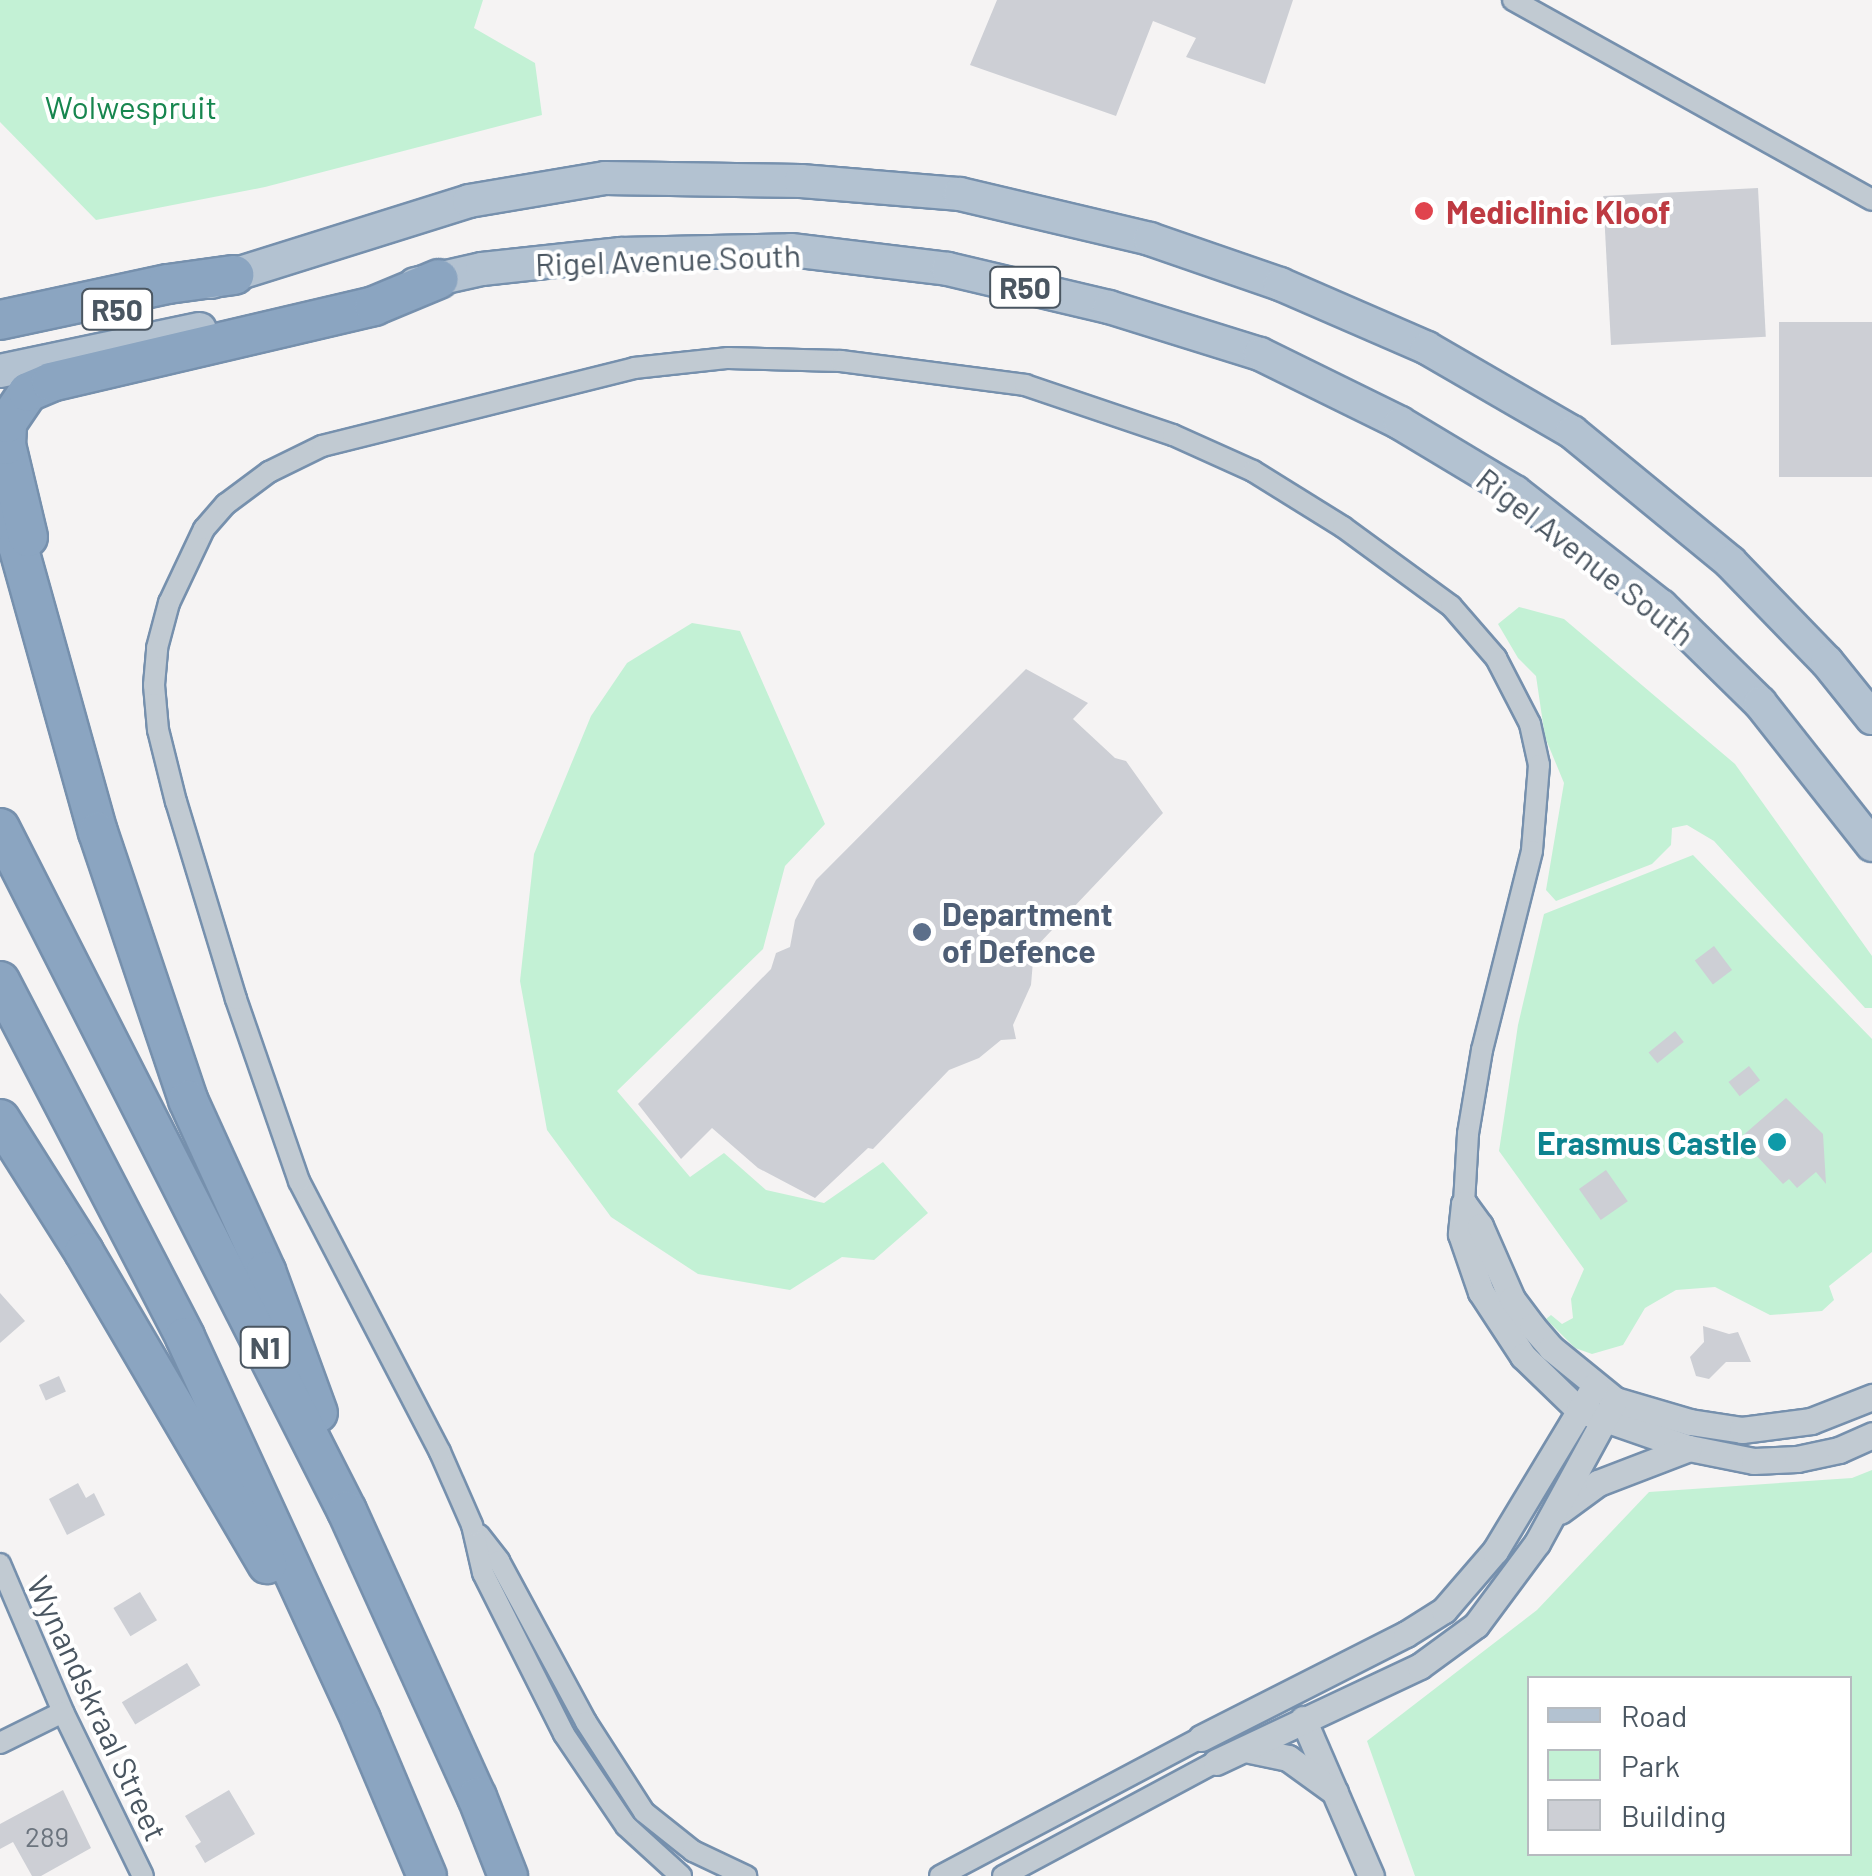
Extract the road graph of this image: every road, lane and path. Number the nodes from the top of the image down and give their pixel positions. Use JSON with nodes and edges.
{"nodes":[{"id":1,"x":1513,"y":0,"type":"edge"},
{"id":2,"x":1872,"y":200,"type":"edge"},
{"id":3,"x":234,"y":275,"type":"junction"},
{"id":4,"x":439,"y":279,"type":"junction"},
{"id":5,"x":0,"y":320,"type":"edge"},
{"id":6,"x":0,"y":337,"type":"edge"},
{"id":7,"x":0,"y":371,"type":"edge"},
{"id":8,"x":0,"y":512,"type":"edge"},
{"id":9,"x":1872,"y":718,"type":"edge"},
{"id":10,"x":66,"y":720,"type":"junction"},
{"id":11,"x":0,"y":828,"type":"edge"},
{"id":12,"x":1872,"y":845,"type":"edge"},
{"id":13,"x":0,"y":981,"type":"edge"},
{"id":14,"x":0,"y":1120,"type":"edge"},
{"id":15,"x":1464,"y":1204,"type":"junction"},
{"id":16,"x":1872,"y":1398,"type":"edge"},
{"id":17,"x":1604,"y":1402,"type":"junction"},
{"id":18,"x":1579,"y":1410,"type":"junction"},
{"id":19,"x":1872,"y":1435,"type":"edge"},
{"id":20,"x":1689,"y":1448,"type":"junction"},
{"id":21,"x":347,"y":1511,"type":"junction"},
{"id":22,"x":1550,"y":1519,"type":"junction"},
{"id":23,"x":472,"y":1525,"type":"junction"},
{"id":24,"x":0,"y":1564,"type":"edge"},
{"id":25,"x":1378,"y":1648,"type":"junction"},
{"id":26,"x":1362,"y":1692,"type":"junction"},
{"id":27,"x":63,"y":1712,"type":"junction"},
{"id":28,"x":1304,"y":1719,"type":"junction"},
{"id":29,"x":361,"y":1720,"type":"junction"},
{"id":30,"x":1201,"y":1738,"type":"junction"},
{"id":31,"x":0,"y":1743,"type":"edge"},
{"id":32,"x":1245,"y":1749,"type":"junction"},
{"id":33,"x":1318,"y":1751,"type":"junction"},
{"id":34,"x":1216,"y":1762,"type":"joint"},
{"id":35,"x":1334,"y":1792,"type":"junction"},
{"id":36,"x":142,"y":1876,"type":"edge"},
{"id":37,"x":427,"y":1876,"type":"edge"},
{"id":38,"x":508,"y":1876,"type":"edge"},
{"id":39,"x":681,"y":1876,"type":"edge"},
{"id":40,"x":746,"y":1876,"type":"edge"},
{"id":41,"x":940,"y":1876,"type":"edge"},
{"id":42,"x":1003,"y":1876,"type":"edge"},
{"id":43,"x":1371,"y":1876,"type":"edge"}],
"edges":[{"from":1,"to":2,"type":"street"},
{"from":3,"to":5,"type":"highway"},
{"from":3,"to":6,"type":"main road","number":"R50"},
{"from":3,"to":9,"type":"main road","number":"R50"},
{"from":4,"to":7,"type":"main road","name":"Rigel Avenue South","number":"R50"},
{"from":4,"to":10,"type":"highway"},
{"from":4,"to":12,"type":"main road","name":"Rigel Avenue South","number":"R50"},
{"from":8,"to":10,"type":"highway"},
{"from":10,"to":21,"type":"highway"},
{"from":11,"to":21,"type":"highway","number":"N1"},
{"from":13,"to":29,"type":"highway","number":"N1"},
{"from":14,"to":29,"type":"highway"},
{"from":15,"to":17,"type":"street"},
{"from":15,"to":18,"type":"street"},
{"from":15,"to":23,"type":"street"},
{"from":16,"to":17,"type":"street"},
{"from":17,"to":18,"type":"street"},
{"from":17,"to":20,"type":"street"},
{"from":17,"to":22,"type":"street"},
{"from":18,"to":25,"type":"street"},
{"from":19,"to":20,"type":"street"},
{"from":20,"to":22,"type":"street"},
{"from":21,"to":38,"type":"highway","number":"N1"},
{"from":22,"to":26,"type":"street"},
{"from":23,"to":39,"type":"street"},
{"from":23,"to":40,"type":"street"},
{"from":24,"to":27,"type":"street","name":"Wynandskraal Street"},
{"from":25,"to":28,"type":"street"},
{"from":25,"to":30,"type":"street"},
{"from":26,"to":28,"type":"street"},
{"from":26,"to":33,"type":"street"},
{"from":27,"to":31,"type":"street"},
{"from":27,"to":36,"type":"street","name":"Wynandskraal Street"},
{"from":28,"to":30,"type":"street"},
{"from":28,"to":32,"type":"street"},
{"from":28,"to":33,"type":"street"},
{"from":29,"to":37,"type":"highway","number":"N1"},
{"from":30,"to":41,"type":"street"},
{"from":32,"to":34,"type":"street"},
{"from":32,"to":35,"type":"street"},
{"from":33,"to":35,"type":"street"},
{"from":34,"to":42,"type":"street"},
{"from":35,"to":43,"type":"street"}]}
